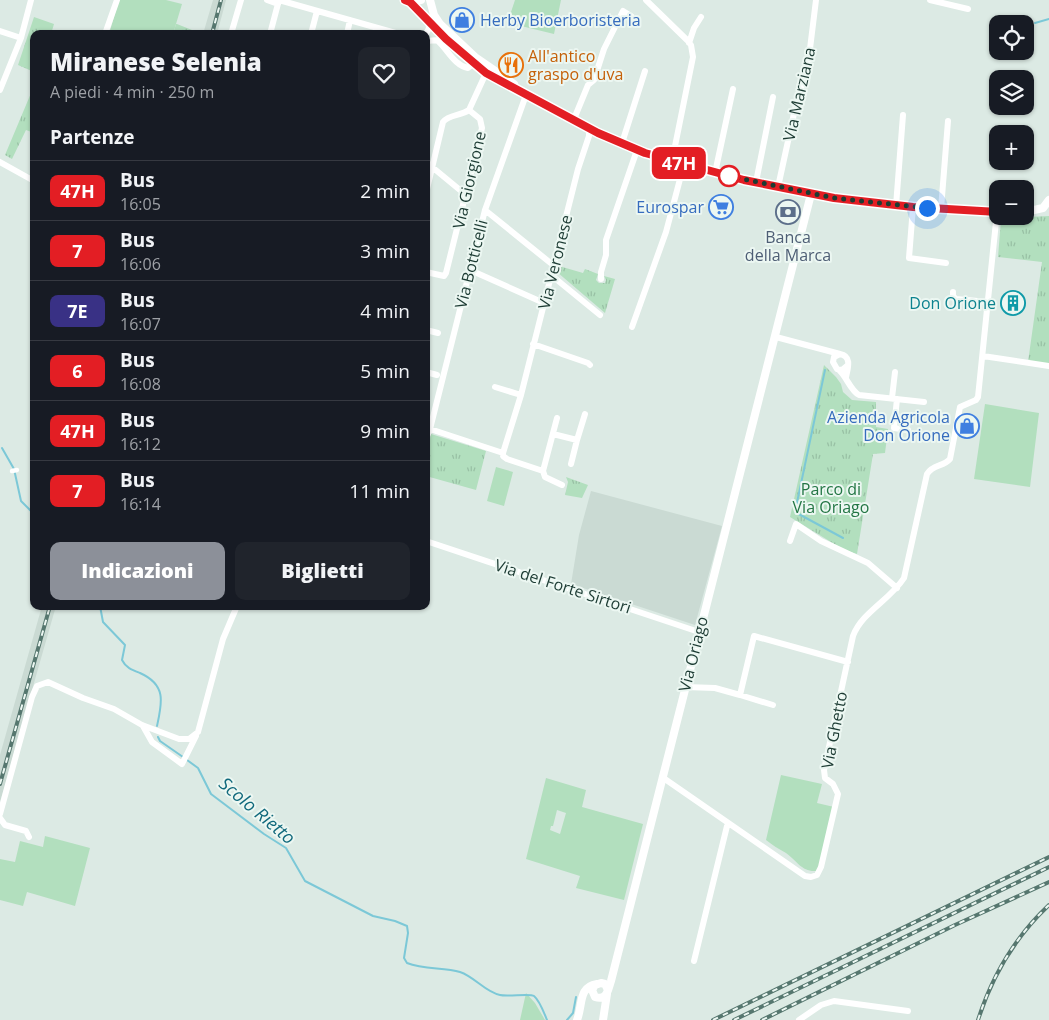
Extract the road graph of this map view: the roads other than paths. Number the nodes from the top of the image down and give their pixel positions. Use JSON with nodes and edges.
{"nodes":[{"id":1,"x":31,"y":0,"type":"edge"},
{"id":2,"x":117,"y":0,"type":"edge"},
{"id":3,"x":240,"y":0,"type":"edge"},
{"id":4,"x":267,"y":0,"type":"edge"},
{"id":5,"x":421,"y":0,"type":"edge"},
{"id":6,"x":430,"y":0,"type":"edge"},
{"id":7,"x":646,"y":0,"type":"edge"},
{"id":8,"x":816,"y":0,"type":"edge"},
{"id":9,"x":930,"y":0,"type":"edge"},
{"id":10,"x":279,"y":1,"type":"edge"},
{"id":11,"x":408,"y":1,"type":"edge"},
{"id":12,"x":968,"y":9,"type":"dead end"},
{"id":13,"x":433,"y":10,"type":"junction"},
{"id":14,"x":316,"y":11,"type":"junction"},
{"id":15,"x":631,"y":16,"type":"dead end"},
{"id":16,"x":701,"y":17,"type":"dead end"},
{"id":17,"x":428,"y":19,"type":"junction"},
{"id":18,"x":350,"y":20,"type":"junction"},
{"id":19,"x":107,"y":30,"type":"edge"},
{"id":20,"x":233,"y":30,"type":"edge"},
{"id":21,"x":271,"y":30,"type":"edge"},
{"id":22,"x":312,"y":30,"type":"edge"},
{"id":23,"x":348,"y":30,"type":"edge"},
{"id":24,"x":379,"y":30,"type":"edge"},
{"id":25,"x":428,"y":30,"type":"edge"},
{"id":26,"x":0,"y":31,"type":"edge"},
{"id":27,"x":441,"y":33,"type":"junction"},
{"id":28,"x":21,"y":38,"type":"junction"},
{"id":29,"x":430,"y":41,"type":"edge"},
{"id":30,"x":436,"y":41,"type":"junction"},
{"id":31,"x":452,"y":43,"type":"junction"},
{"id":32,"x":690,"y":43,"type":"junction"},
{"id":33,"x":475,"y":60,"type":"junction"},
{"id":34,"x":645,"y":71,"type":"dead end"},
{"id":35,"x":486,"y":73,"type":"junction"},
{"id":36,"x":503,"y":77,"type":"junction"},
{"id":37,"x":733,"y":89,"type":"dead end"},
{"id":38,"x":0,"y":90,"type":"edge"},
{"id":39,"x":526,"y":95,"type":"junction"},
{"id":40,"x":773,"y":97,"type":"dead end"},
{"id":41,"x":545,"y":103,"type":"junction"},
{"id":42,"x":469,"y":110,"type":"junction"},
{"id":43,"x":903,"y":115,"type":"dead end"},
{"id":44,"x":574,"y":119,"type":"junction"},
{"id":45,"x":948,"y":121,"type":"dead end"},
{"id":46,"x":589,"y":128,"type":"junction"},
{"id":47,"x":622,"y":143,"type":"junction"},
{"id":48,"x":637,"y":150,"type":"junction"},
{"id":49,"x":672,"y":161,"type":"junction"},
{"id":50,"x":0,"y":162,"type":"edge"},
{"id":51,"x":684,"y":164,"type":"junction"},
{"id":52,"x":430,"y":165,"type":"edge"},
{"id":53,"x":433,"y":167,"type":"junction"},
{"id":54,"x":715,"y":173,"type":"junction"},
{"id":55,"x":430,"y":178,"type":"edge"},
{"id":56,"x":30,"y":179,"type":"edge"},
{"id":57,"x":756,"y":182,"type":"junction"},
{"id":58,"x":778,"y":187,"type":"junction"},
{"id":59,"x":811,"y":194,"type":"junction"},
{"id":60,"x":466,"y":195,"type":"junction"},
{"id":61,"x":896,"y":206,"type":"junction"},
{"id":62,"x":1048,"y":206,"type":"edge"},
{"id":63,"x":913,"y":207,"type":"junction"},
{"id":64,"x":941,"y":209,"type":"junction"},
{"id":65,"x":485,"y":210,"type":"junction"},
{"id":66,"x":1034,"y":210,"type":"edge"},
{"id":67,"x":989,"y":212,"type":"edge"},
{"id":68,"x":996,"y":225,"type":"edge"},
{"id":69,"x":946,"y":263,"type":"dead end"},
{"id":70,"x":554,"y":265,"type":"junction"},
{"id":71,"x":470,"y":270,"type":"junction"},
{"id":72,"x":430,"y":273,"type":"edge"},
{"id":73,"x":551,"y":275,"type":"junction"},
{"id":74,"x":600,"y":279,"type":"dead end"},
{"id":75,"x":953,"y":292,"type":"dead end"},
{"id":76,"x":988,"y":302,"type":"junction"},
{"id":77,"x":544,"y":303,"type":"junction"},
{"id":78,"x":600,"y":315,"type":"dead end"},
{"id":79,"x":632,"y":327,"type":"dead end"},
{"id":80,"x":430,"y":331,"type":"edge"},
{"id":81,"x":438,"y":333,"type":"dead end"},
{"id":82,"x":776,"y":337,"type":"junction"},
{"id":83,"x":533,"y":344,"type":"junction"},
{"id":84,"x":819,"y":348,"type":"junction"},
{"id":85,"x":840,"y":354,"type":"junction"},
{"id":86,"x":983,"y":356,"type":"junction"},
{"id":87,"x":833,"y":362,"type":"junction"},
{"id":88,"x":590,"y":365,"type":"dead end"},
{"id":89,"x":848,"y":365,"type":"junction"},
{"id":90,"x":1049,"y":366,"type":"edge"},
{"id":91,"x":839,"y":370,"type":"junction"},
{"id":92,"x":895,"y":372,"type":"dead end"},
{"id":93,"x":430,"y":373,"type":"edge"},
{"id":94,"x":437,"y":375,"type":"dead end"},
{"id":95,"x":846,"y":377,"type":"junction"},
{"id":96,"x":495,"y":387,"type":"dead end"},
{"id":97,"x":521,"y":395,"type":"junction"},
{"id":98,"x":894,"y":399,"type":"junction"},
{"id":99,"x":924,"y":402,"type":"dead end"},
{"id":100,"x":585,"y":414,"type":"dead end"},
{"id":101,"x":557,"y":418,"type":"dead end"},
{"id":102,"x":430,"y":423,"type":"edge"},
{"id":103,"x":908,"y":430,"type":"dead end"},
{"id":104,"x":430,"y":432,"type":"edge"},
{"id":105,"x":554,"y":434,"type":"junction"},
{"id":106,"x":577,"y":440,"type":"junction"},
{"id":107,"x":504,"y":453,"type":"junction"},
{"id":108,"x":571,"y":464,"type":"dead end"},
{"id":109,"x":543,"y":471,"type":"junction"},
{"id":110,"x":562,"y":484,"type":"dead end"},
{"id":111,"x":790,"y":540,"type":"dead end"},
{"id":112,"x":430,"y":542,"type":"edge"},
{"id":113,"x":897,"y":588,"type":"junction"},
{"id":114,"x":235,"y":610,"type":"edge"},
{"id":115,"x":699,"y":632,"type":"junction"},
{"id":116,"x":848,"y":662,"type":"junction"},
{"id":117,"x":684,"y":687,"type":"junction"},
{"id":118,"x":740,"y":695,"type":"junction"},
{"id":119,"x":773,"y":705,"type":"dead end"},
{"id":120,"x":142,"y":725,"type":"junction"},
{"id":121,"x":198,"y":732,"type":"junction"},
{"id":122,"x":662,"y":778,"type":"junction"},
{"id":123,"x":0,"y":816,"type":"edge"},
{"id":124,"x":729,"y":824,"type":"junction"},
{"id":125,"x":29,"y":837,"type":"dead end"},
{"id":126,"x":694,"y":960,"type":"dead end"},
{"id":127,"x":613,"y":970,"type":"junction"},
{"id":128,"x":599,"y":983,"type":"junction"},
{"id":129,"x":608,"y":991,"type":"junction"},
{"id":130,"x":599,"y":998,"type":"junction"},
{"id":131,"x":582,"y":1006,"type":"junction"},
{"id":132,"x":604,"y":1008,"type":"junction"},
{"id":133,"x":908,"y":1011,"type":"dead end"},
{"id":134,"x":577,"y":1020,"type":"edge"},
{"id":135,"x":603,"y":1020,"type":"edge"},
{"id":136,"x":799,"y":1020,"type":"edge"}],
"edges":[{"from":1,"to":28,"type":"street"},
{"from":2,"to":19,"type":"street"},
{"from":3,"to":20,"type":"street"},
{"from":4,"to":10,"type":"street"},
{"from":5,"to":11,"type":"street"},
{"from":6,"to":13,"type":"street"},
{"from":7,"to":32,"type":"street"},
{"from":8,"to":58,"type":"street","name":"Via Marziana"},
{"from":9,"to":12,"type":"street"},
{"from":10,"to":14,"type":"street"},
{"from":10,"to":21,"type":"street"},
{"from":11,"to":17,"type":"street"},
{"from":13,"to":27,"type":"street"},
{"from":13,"to":33,"type":"street"},
{"from":14,"to":18,"type":"street"},
{"from":14,"to":22,"type":"street"},
{"from":15,"to":44,"type":"street"},
{"from":16,"to":32,"type":"street"},
{"from":17,"to":25,"type":"street"},
{"from":17,"to":27,"type":"street"},
{"from":18,"to":23,"type":"street"},
{"from":18,"to":24,"type":"street"},
{"from":26,"to":28,"type":"street"},
{"from":27,"to":30,"type":"street"},
{"from":27,"to":31,"type":"street"},
{"from":28,"to":38,"type":"street"},
{"from":29,"to":30,"type":"street"},
{"from":30,"to":31,"type":"street"},
{"from":30,"to":33,"type":"street"},
{"from":31,"to":33,"type":"street"},
{"from":32,"to":49,"type":"street"},
{"from":33,"to":35,"type":"street"},
{"from":33,"to":36,"type":"street"},
{"from":34,"to":47,"type":"street"},
{"from":35,"to":36,"type":"street"},
{"from":35,"to":39,"type":"street"},
{"from":35,"to":42,"type":"street","name":"Via Giorgione"},
{"from":36,"to":41,"type":"street"},
{"from":37,"to":54,"type":"street"},
{"from":39,"to":41,"type":"street"},
{"from":39,"to":65,"type":"street","name":"Via Botticelli"},
{"from":40,"to":57,"type":"street"},
{"from":41,"to":44,"type":"street"},
{"from":42,"to":53,"type":"street"},
{"from":42,"to":60,"type":"street","name":"Via Giorgione"},
{"from":43,"to":61,"type":"street"},
{"from":44,"to":46,"type":"street"},
{"from":45,"to":64,"type":"street"},
{"from":46,"to":47,"type":"street"},
{"from":46,"to":70,"type":"street","name":"Via Veronese"},
{"from":47,"to":48,"type":"street"},
{"from":48,"to":49,"type":"street"},
{"from":48,"to":74,"type":"street"},
{"from":49,"to":51,"type":"street"},
{"from":50,"to":56,"type":"street"},
{"from":51,"to":54,"type":"street"},
{"from":51,"to":79,"type":"street"},
{"from":52,"to":53,"type":"street"},
{"from":53,"to":55,"type":"street"},
{"from":53,"to":60,"type":"street"},
{"from":54,"to":57,"type":"street"},
{"from":57,"to":58,"type":"street"},
{"from":58,"to":59,"type":"street"},
{"from":59,"to":61,"type":"street"},
{"from":59,"to":82,"type":"street","name":"Via Oriago"},
{"from":60,"to":72,"type":"street","name":"Via Giorgione"},
{"from":61,"to":63,"type":"street"},
{"from":62,"to":66,"type":"street"},
{"from":63,"to":64,"type":"street"},
{"from":63,"to":69,"type":"street"},
{"from":64,"to":67,"type":"street"},
{"from":65,"to":70,"type":"street"},
{"from":65,"to":71,"type":"street","name":"Via Botticelli"},
{"from":68,"to":76,"type":"street","name":"Via Ghetto"},
{"from":70,"to":73,"type":"street","name":"Via Veronese"},
{"from":71,"to":77,"type":"street"},
{"from":71,"to":102,"type":"street","name":"Via Botticelli"},
{"from":73,"to":77,"type":"street","name":"Via Veronese"},
{"from":73,"to":78,"type":"street"},
{"from":75,"to":76,"type":"street"},
{"from":76,"to":86,"type":"street","name":"Via Ghetto"},
{"from":77,"to":83,"type":"street","name":"Via Veronese"},
{"from":80,"to":81,"type":"street"},
{"from":82,"to":84,"type":"street"},
{"from":82,"to":115,"type":"street","name":"Via Oriago"},
{"from":83,"to":88,"type":"street"},
{"from":83,"to":97,"type":"street","name":"Via Veronese"},
{"from":84,"to":85,"type":"street"},
{"from":84,"to":87,"type":"street"},
{"from":85,"to":87,"type":"street"},
{"from":85,"to":89,"type":"street"},
{"from":86,"to":90,"type":"street"},
{"from":86,"to":113,"type":"street","name":"Via Ghetto"},
{"from":87,"to":91,"type":"street"},
{"from":89,"to":91,"type":"street"},
{"from":89,"to":95,"type":"street"},
{"from":91,"to":95,"type":"street"},
{"from":92,"to":98,"type":"street"},
{"from":93,"to":94,"type":"street"},
{"from":95,"to":98,"type":"street"},
{"from":96,"to":97,"type":"street"},
{"from":97,"to":107,"type":"street","name":"Via Veronese"},
{"from":98,"to":99,"type":"street"},
{"from":98,"to":103,"type":"street"},
{"from":100,"to":106,"type":"street"},
{"from":101,"to":105,"type":"street"},
{"from":104,"to":107,"type":"street"},
{"from":105,"to":106,"type":"street"},
{"from":105,"to":109,"type":"street"},
{"from":106,"to":108,"type":"street"},
{"from":107,"to":109,"type":"street"},
{"from":109,"to":110,"type":"street"},
{"from":111,"to":113,"type":"street"},
{"from":112,"to":115,"type":"street","name":"Via del Forte Sirtori"},
{"from":113,"to":116,"type":"street","name":"Via Ghetto"},
{"from":114,"to":121,"type":"street"},
{"from":115,"to":117,"type":"street","name":"Via Oriago"},
{"from":116,"to":118,"type":"street"},
{"from":116,"to":124,"type":"street","name":"Via Ghetto"},
{"from":117,"to":118,"type":"street"},
{"from":117,"to":122,"type":"street","name":"Via Oriago"},
{"from":118,"to":119,"type":"street"},
{"from":120,"to":121,"type":"street"},
{"from":120,"to":121,"type":"street"},
{"from":120,"to":123,"type":"street"},
{"from":122,"to":124,"type":"street","name":"Via Ghetto"},
{"from":122,"to":127,"type":"street","name":"Via Oriago"},
{"from":123,"to":125,"type":"street"},
{"from":124,"to":126,"type":"street"},
{"from":127,"to":128,"type":"street","name":"Via Oriago"},
{"from":127,"to":129,"type":"street","name":"Via Oriago"},
{"from":128,"to":129,"type":"street"},
{"from":128,"to":130,"type":"street","name":"Via Oriago"},
{"from":128,"to":131,"type":"street"},
{"from":129,"to":130,"type":"street"},
{"from":129,"to":132,"type":"street","name":"Via Oriago"},
{"from":130,"to":131,"type":"street"},
{"from":130,"to":132,"type":"street","name":"Via Oriago"},
{"from":131,"to":134,"type":"street"},
{"from":132,"to":135,"type":"street","name":"Via Oriago"},
{"from":133,"to":136,"type":"street"}]}
